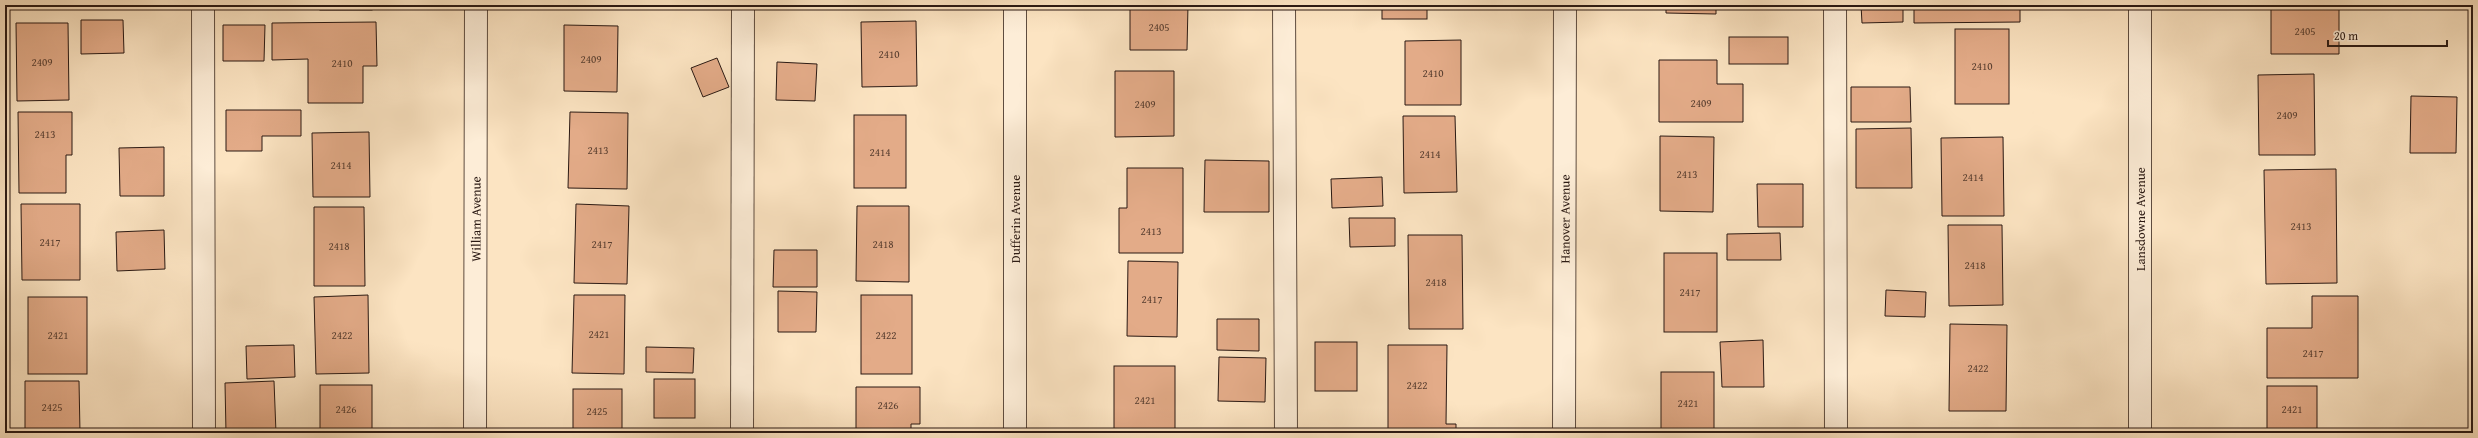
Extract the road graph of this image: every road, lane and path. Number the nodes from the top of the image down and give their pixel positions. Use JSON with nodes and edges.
{"nodes":[{"id":1,"x":202,"y":5,"type":"edge"},
{"id":2,"x":476,"y":5,"type":"edge"},
{"id":3,"x":743,"y":5,"type":"edge"},
{"id":4,"x":1015,"y":5,"type":"edge"},
{"id":5,"x":1284,"y":5,"type":"edge"},
{"id":6,"x":1565,"y":5,"type":"edge"},
{"id":7,"x":1835,"y":5,"type":"edge"},
{"id":8,"x":2140,"y":5,"type":"edge"},
{"id":9,"x":204,"y":433,"type":"edge"},
{"id":10,"x":475,"y":433,"type":"edge"},
{"id":11,"x":742,"y":433,"type":"edge"},
{"id":12,"x":1016,"y":433,"type":"edge"},
{"id":13,"x":1286,"y":433,"type":"edge"},
{"id":14,"x":1564,"y":433,"type":"edge"},
{"id":15,"x":1836,"y":433,"type":"edge"},
{"id":16,"x":2140,"y":433,"type":"edge"}],
"edges":[{"from":1,"to":9,"type":"street"},
{"from":2,"to":10,"type":"street","name":"William Avenue"},
{"from":3,"to":11,"type":"street"},
{"from":4,"to":12,"type":"street","name":"Dufferin Avenue"},
{"from":5,"to":13,"type":"street"},
{"from":6,"to":14,"type":"street","name":"Hanover Avenue"},
{"from":7,"to":15,"type":"street"},
{"from":8,"to":16,"type":"street","name":"Lansdowne Avenue"}]}
